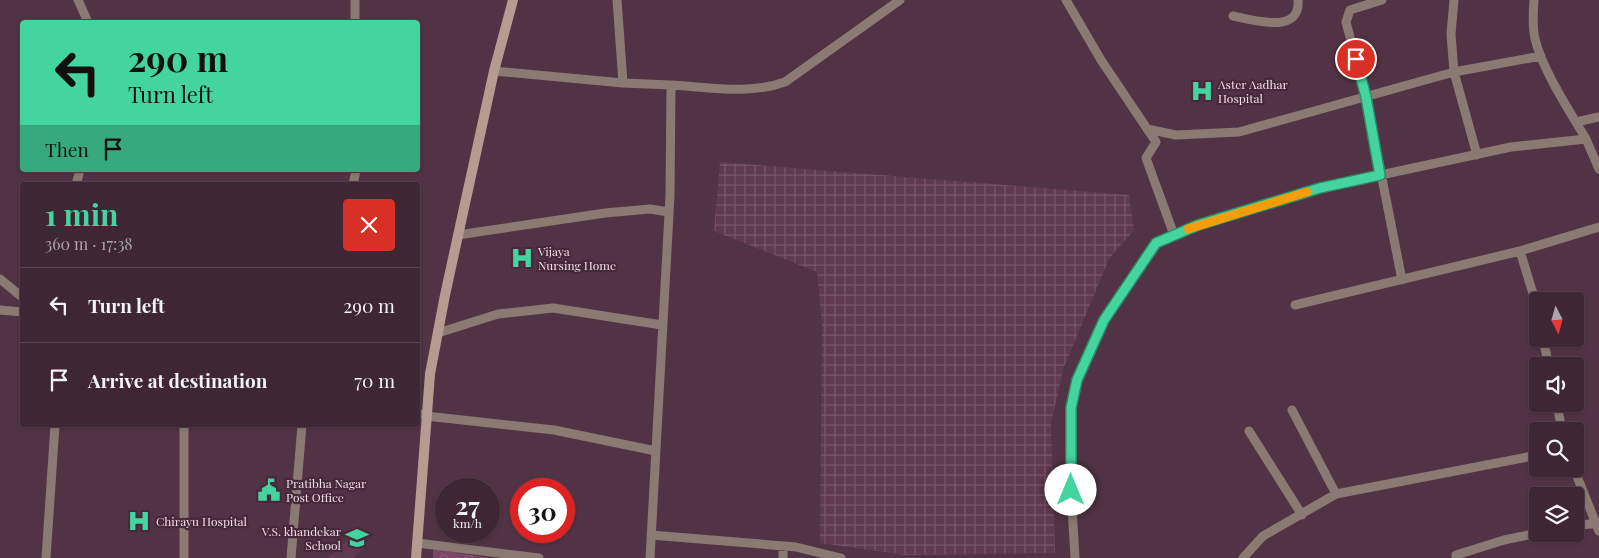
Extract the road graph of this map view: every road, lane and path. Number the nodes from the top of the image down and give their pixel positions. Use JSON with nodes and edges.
{"nodes":[{"id":1,"x":78,"y":0,"type":"edge"},
{"id":2,"x":354,"y":0,"type":"edge"},
{"id":3,"x":513,"y":0,"type":"edge"},
{"id":4,"x":617,"y":0,"type":"edge"},
{"id":5,"x":900,"y":0,"type":"edge"},
{"id":6,"x":1066,"y":0,"type":"edge"},
{"id":7,"x":1298,"y":0,"type":"edge"},
{"id":8,"x":1382,"y":0,"type":"edge"},
{"id":9,"x":1454,"y":0,"type":"edge"},
{"id":10,"x":1534,"y":0,"type":"edge"},
{"id":11,"x":1233,"y":16,"type":"dead end"},
{"id":12,"x":87,"y":20,"type":"edge"},
{"id":13,"x":355,"y":20,"type":"edge"},
{"id":14,"x":1541,"y":56,"type":"junction"},
{"id":15,"x":494,"y":72,"type":"junction"},
{"id":16,"x":1454,"y":72,"type":"junction"},
{"id":17,"x":622,"y":83,"type":"junction"},
{"id":18,"x":671,"y":85,"type":"junction"},
{"id":19,"x":1366,"y":97,"type":"junction"},
{"id":20,"x":1599,"y":117,"type":"edge"},
{"id":21,"x":1576,"y":122,"type":"junction"},
{"id":22,"x":1147,"y":129,"type":"junction"},
{"id":23,"x":1586,"y":139,"type":"junction"},
{"id":24,"x":1477,"y":155,"type":"junction"},
{"id":25,"x":1599,"y":169,"type":"edge"},
{"id":26,"x":1380,"y":175,"type":"junction"},
{"id":27,"x":669,"y":212,"type":"junction"},
{"id":28,"x":1599,"y":228,"type":"edge"},
{"id":29,"x":458,"y":235,"type":"junction"},
{"id":30,"x":1174,"y":235,"type":"junction"},
{"id":31,"x":1520,"y":251,"type":"junction"},
{"id":32,"x":0,"y":279,"type":"edge"},
{"id":33,"x":1402,"y":280,"type":"junction"},
{"id":34,"x":1533,"y":292,"type":"edge"},
{"id":35,"x":20,"y":295,"type":"edge"},
{"id":36,"x":1295,"y":305,"type":"dead end"},
{"id":37,"x":0,"y":310,"type":"edge"},
{"id":38,"x":20,"y":312,"type":"edge"},
{"id":39,"x":662,"y":325,"type":"junction"},
{"id":40,"x":438,"y":333,"type":"junction"},
{"id":41,"x":1292,"y":410,"type":"dead end"},
{"id":42,"x":422,"y":415,"type":"edge"},
{"id":43,"x":54,"y":427,"type":"edge"},
{"id":44,"x":184,"y":427,"type":"edge"},
{"id":45,"x":302,"y":427,"type":"edge"},
{"id":46,"x":1248,"y":431,"type":"dead end"},
{"id":47,"x":656,"y":451,"type":"junction"},
{"id":48,"x":1529,"y":457,"type":"edge"},
{"id":49,"x":1577,"y":477,"type":"edge"},
{"id":50,"x":1336,"y":494,"type":"junction"},
{"id":51,"x":1302,"y":515,"type":"junction"},
{"id":52,"x":1584,"y":526,"type":"edge"},
{"id":53,"x":1597,"y":527,"type":"edge"},
{"id":54,"x":651,"y":535,"type":"junction"},
{"id":55,"x":1529,"y":535,"type":"edge"},
{"id":56,"x":417,"y":543,"type":"junction"},
{"id":57,"x":783,"y":546,"type":"junction"},
{"id":58,"x":46,"y":558,"type":"edge"},
{"id":59,"x":184,"y":558,"type":"edge"},
{"id":60,"x":291,"y":558,"type":"edge"},
{"id":61,"x":416,"y":558,"type":"edge"},
{"id":62,"x":539,"y":558,"type":"edge"},
{"id":63,"x":650,"y":558,"type":"edge"},
{"id":64,"x":783,"y":558,"type":"edge"},
{"id":65,"x":841,"y":558,"type":"edge"},
{"id":66,"x":1075,"y":558,"type":"edge"},
{"id":67,"x":1243,"y":558,"type":"edge"},
{"id":68,"x":1456,"y":558,"type":"edge"}],
"edges":[{"from":1,"to":12,"type":"street"},
{"from":2,"to":13,"type":"street"},
{"from":3,"to":15,"type":"street"},
{"from":4,"to":17,"type":"street"},
{"from":5,"to":18,"type":"street"},
{"from":6,"to":22,"type":"street"},
{"from":7,"to":11,"type":"street"},
{"from":8,"to":19,"type":"street"},
{"from":9,"to":16,"type":"street"},
{"from":10,"to":14,"type":"street"},
{"from":14,"to":16,"type":"street"},
{"from":14,"to":21,"type":"street"},
{"from":15,"to":17,"type":"street"},
{"from":15,"to":29,"type":"street"},
{"from":16,"to":19,"type":"street"},
{"from":16,"to":24,"type":"street"},
{"from":17,"to":18,"type":"street"},
{"from":18,"to":27,"type":"street"},
{"from":19,"to":22,"type":"street"},
{"from":19,"to":26,"type":"street"},
{"from":20,"to":21,"type":"street"},
{"from":21,"to":23,"type":"street"},
{"from":22,"to":30,"type":"street"},
{"from":23,"to":24,"type":"street"},
{"from":23,"to":25,"type":"street"},
{"from":24,"to":26,"type":"street"},
{"from":26,"to":30,"type":"street"},
{"from":26,"to":33,"type":"street"},
{"from":27,"to":29,"type":"street"},
{"from":27,"to":39,"type":"street"},
{"from":28,"to":31,"type":"street"},
{"from":29,"to":40,"type":"street"},
{"from":30,"to":66,"type":"street"},
{"from":31,"to":33,"type":"street"},
{"from":31,"to":34,"type":"street"},
{"from":32,"to":35,"type":"street"},
{"from":33,"to":36,"type":"street"},
{"from":37,"to":38,"type":"street"},
{"from":39,"to":40,"type":"street"},
{"from":39,"to":47,"type":"street"},
{"from":40,"to":42,"type":"street"},
{"from":41,"to":50,"type":"street"},
{"from":42,"to":47,"type":"street"},
{"from":42,"to":56,"type":"street"},
{"from":43,"to":58,"type":"street"},
{"from":44,"to":59,"type":"street"},
{"from":45,"to":60,"type":"street"},
{"from":46,"to":51,"type":"street"},
{"from":47,"to":54,"type":"street"},
{"from":48,"to":50,"type":"street"},
{"from":49,"to":53,"type":"street"},
{"from":50,"to":51,"type":"street"},
{"from":51,"to":67,"type":"street"},
{"from":52,"to":53,"type":"street"},
{"from":54,"to":57,"type":"street"},
{"from":54,"to":63,"type":"street"},
{"from":55,"to":68,"type":"street"},
{"from":56,"to":61,"type":"street"},
{"from":56,"to":62,"type":"street"},
{"from":57,"to":64,"type":"street"},
{"from":57,"to":65,"type":"street"}]}
